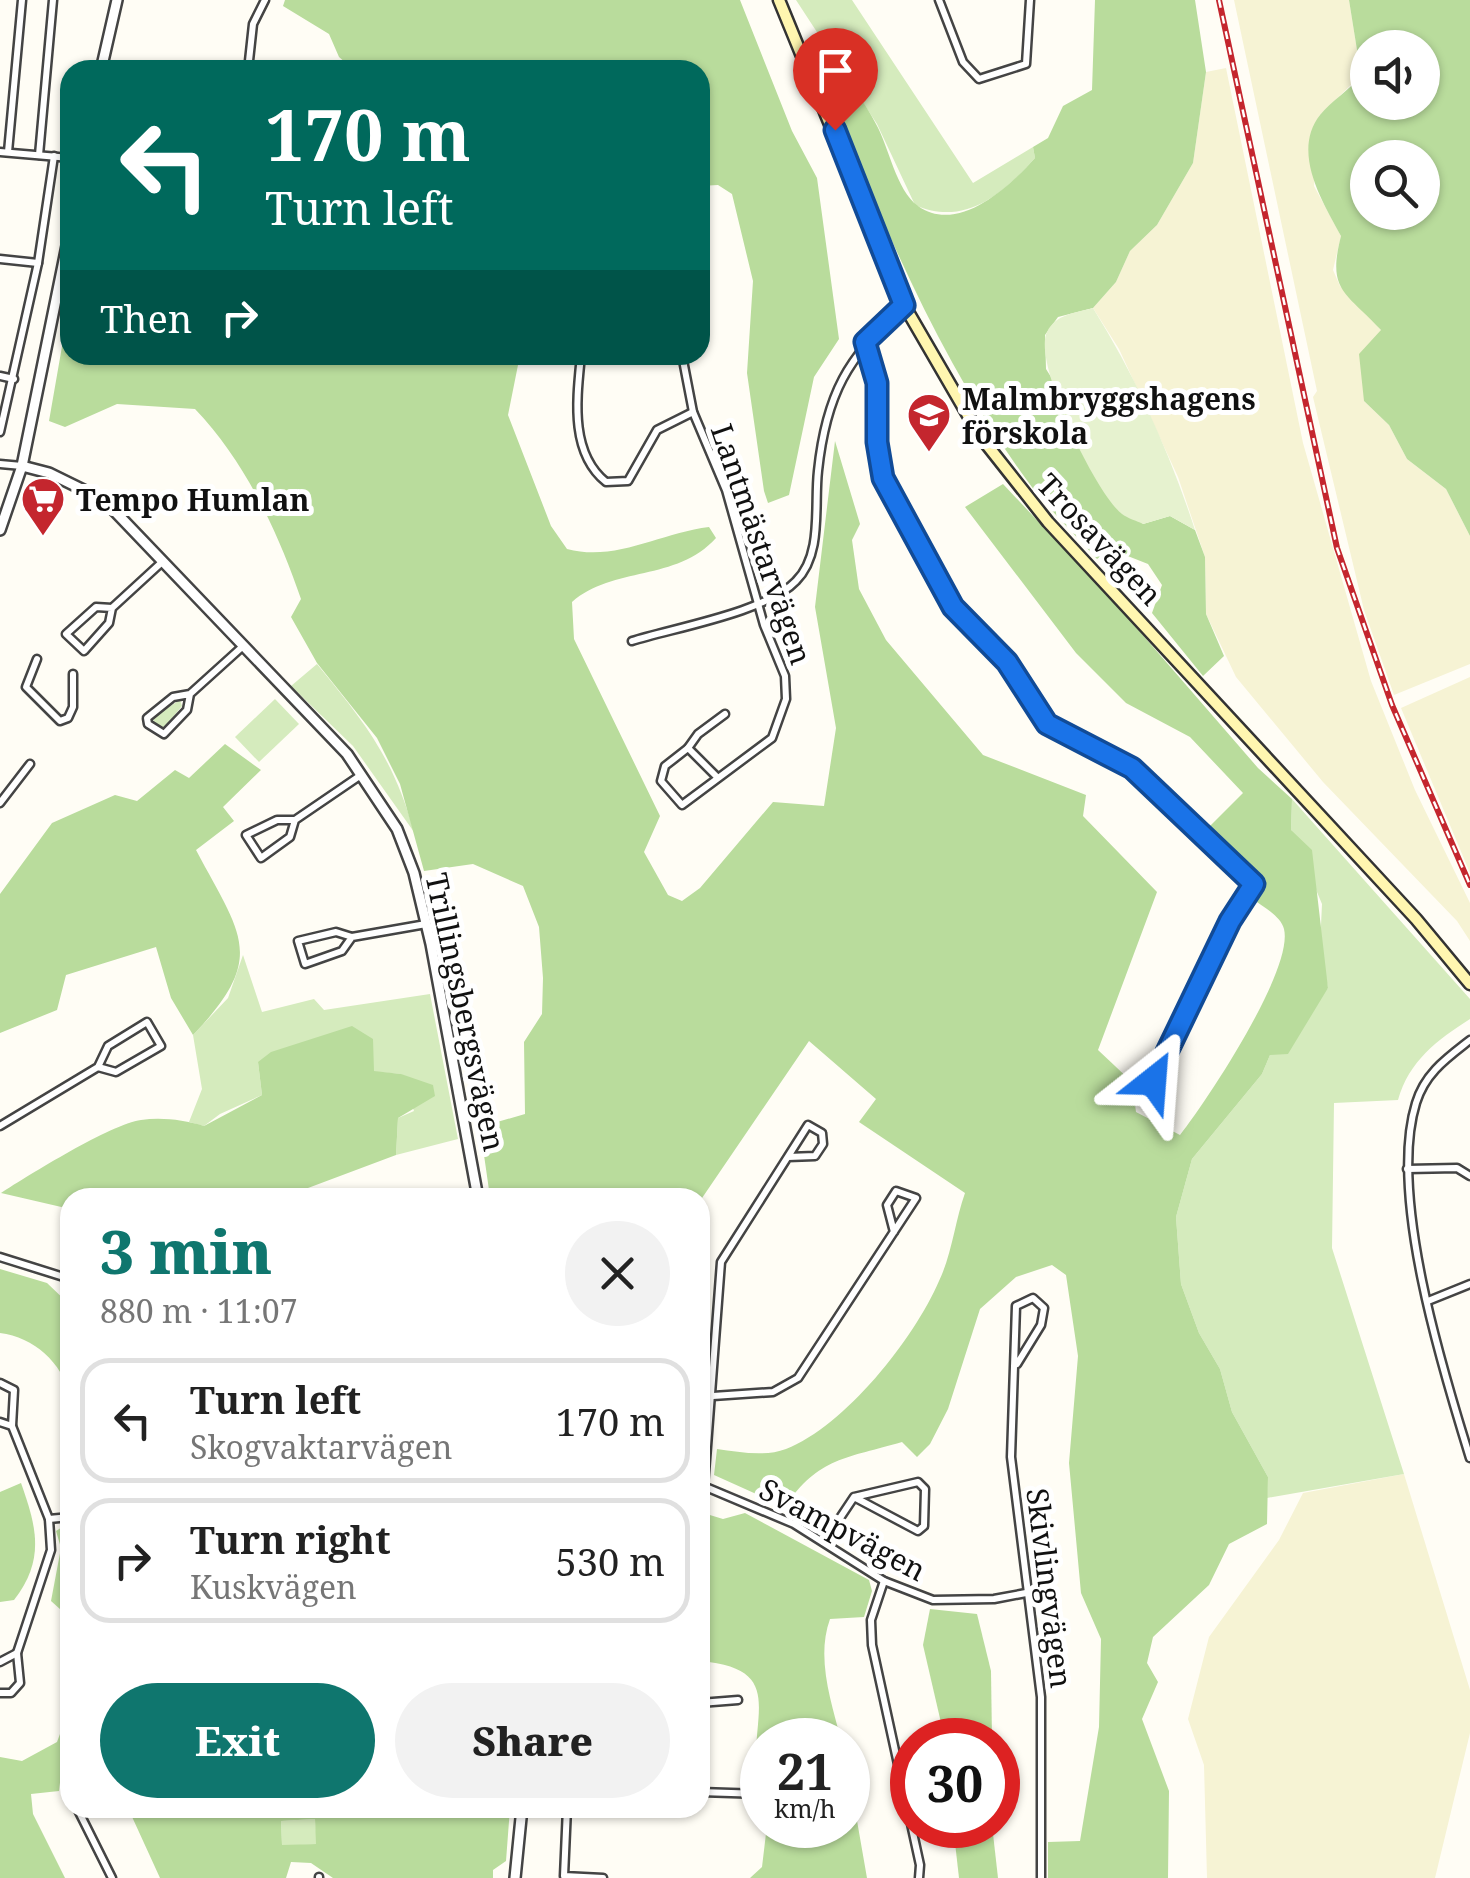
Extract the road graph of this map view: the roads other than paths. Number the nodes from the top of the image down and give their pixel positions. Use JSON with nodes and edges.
{"nodes":[{"id":1,"x":22,"y":0,"type":"edge"},
{"id":2,"x":53,"y":0,"type":"edge"},
{"id":3,"x":117,"y":0,"type":"edge"},
{"id":4,"x":264,"y":0,"type":"edge"},
{"id":5,"x":779,"y":0,"type":"edge"},
{"id":6,"x":939,"y":0,"type":"edge"},
{"id":7,"x":1030,"y":0,"type":"edge"},
{"id":8,"x":103,"y":60,"type":"edge"},
{"id":9,"x":249,"y":60,"type":"edge"},
{"id":10,"x":4,"y":152,"type":"edge"},
{"id":11,"x":39,"y":155,"type":"junction"},
{"id":12,"x":54,"y":156,"type":"junction"},
{"id":13,"x":60,"y":157,"type":"edge"},
{"id":14,"x":0,"y":259,"type":"edge"},
{"id":15,"x":38,"y":263,"type":"junction"},
{"id":16,"x":60,"y":280,"type":"edge"},
{"id":17,"x":904,"y":305,"type":"junction"},
{"id":18,"x":865,"y":342,"type":"junction"},
{"id":19,"x":580,"y":365,"type":"edge"},
{"id":20,"x":684,"y":365,"type":"edge"},
{"id":21,"x":0,"y":376,"type":"edge"},
{"id":22,"x":14,"y":378,"type":"junction"},
{"id":23,"x":693,"y":412,"type":"junction"},
{"id":24,"x":0,"y":432,"type":"edge"},
{"id":25,"x":0,"y":464,"type":"edge"},
{"id":26,"x":22,"y":466,"type":"junction"},
{"id":27,"x":0,"y":530,"type":"edge"},
{"id":28,"x":162,"y":563,"type":"junction"},
{"id":29,"x":758,"y":603,"type":"junction"},
{"id":30,"x":112,"y":608,"type":"junction"},
{"id":31,"x":632,"y":640,"type":"dead end"},
{"id":32,"x":242,"y":647,"type":"junction"},
{"id":33,"x":37,"y":659,"type":"dead end"},
{"id":34,"x":73,"y":674,"type":"dead end"},
{"id":35,"x":190,"y":694,"type":"junction"},
{"id":36,"x":725,"y":714,"type":"dead end"},
{"id":37,"x":688,"y":748,"type":"junction"},
{"id":38,"x":30,"y":764,"type":"dead end"},
{"id":39,"x":362,"y":774,"type":"junction"},
{"id":40,"x":716,"y":776,"type":"junction"},
{"id":41,"x":1,"y":800,"type":"edge"},
{"id":42,"x":295,"y":820,"type":"junction"},
{"id":43,"x":426,"y":924,"type":"junction"},
{"id":44,"x":352,"y":937,"type":"junction"},
{"id":45,"x":1470,"y":984,"type":"edge"},
{"id":46,"x":1470,"y":1040,"type":"edge"},
{"id":47,"x":98,"y":1068,"type":"junction"},
{"id":48,"x":1153,"y":1081,"type":"dead end"},
{"id":49,"x":0,"y":1126,"type":"edge"},
{"id":50,"x":788,"y":1157,"type":"junction"},
{"id":51,"x":1407,"y":1169,"type":"junction"},
{"id":52,"x":1470,"y":1176,"type":"edge"},
{"id":53,"x":476,"y":1188,"type":"edge"},
{"id":54,"x":894,"y":1232,"type":"junction"},
{"id":55,"x":0,"y":1257,"type":"edge"},
{"id":56,"x":60,"y":1276,"type":"edge"},
{"id":57,"x":1470,"y":1284,"type":"edge"},
{"id":58,"x":1428,"y":1301,"type":"junction"},
{"id":59,"x":1017,"y":1364,"type":"junction"},
{"id":60,"x":0,"y":1383,"type":"edge"},
{"id":61,"x":713,"y":1396,"type":"junction"},
{"id":62,"x":710,"y":1420,"type":"edge"},
{"id":63,"x":0,"y":1422,"type":"edge"},
{"id":64,"x":12,"y":1426,"type":"junction"},
{"id":65,"x":1470,"y":1458,"type":"edge"},
{"id":66,"x":710,"y":1489,"type":"edge"},
{"id":67,"x":854,"y":1496,"type":"junction"},
{"id":68,"x":60,"y":1518,"type":"edge"},
{"id":69,"x":49,"y":1520,"type":"junction"},
{"id":70,"x":824,"y":1542,"type":"junction"},
{"id":71,"x":884,"y":1582,"type":"junction"},
{"id":72,"x":1026,"y":1593,"type":"junction"},
{"id":73,"x":17,"y":1652,"type":"junction"},
{"id":74,"x":0,"y":1662,"type":"edge"},
{"id":75,"x":0,"y":1693,"type":"edge"},
{"id":76,"x":738,"y":1700,"type":"dead end"},
{"id":77,"x":710,"y":1702,"type":"edge"},
{"id":78,"x":710,"y":1792,"type":"edge"},
{"id":79,"x":740,"y":1793,"type":"edge"},
{"id":80,"x":83,"y":1818,"type":"edge"},
{"id":81,"x":521,"y":1818,"type":"edge"},
{"id":82,"x":567,"y":1818,"type":"edge"},
{"id":83,"x":112,"y":1878,"type":"edge"},
{"id":84,"x":514,"y":1878,"type":"edge"},
{"id":85,"x":603,"y":1878,"type":"edge"},
{"id":86,"x":920,"y":1878,"type":"edge"},
{"id":87,"x":1041,"y":1878,"type":"edge"}],
"edges":[{"from":1,"to":10,"type":"street"},
{"from":2,"to":11,"type":"street"},
{"from":3,"to":8,"type":"street"},
{"from":4,"to":9,"type":"street"},
{"from":5,"to":17,"type":"main road","name":"Trosavägen"},
{"from":6,"to":7,"type":"street"},
{"from":10,"to":11,"type":"street"},
{"from":11,"to":12,"type":"street"},
{"from":12,"to":13,"type":"street"},
{"from":12,"to":15,"type":"street"},
{"from":14,"to":15,"type":"street"},
{"from":15,"to":22,"type":"street"},
{"from":16,"to":26,"type":"street"},
{"from":17,"to":18,"type":"street"},
{"from":17,"to":45,"type":"main road","name":"Trosavägen"},
{"from":18,"to":29,"type":"street"},
{"from":18,"to":48,"type":"street"},
{"from":19,"to":23,"type":"street"},
{"from":20,"to":23,"type":"street","name":"Lantmästarvägen"},
{"from":21,"to":22,"type":"street"},
{"from":22,"to":24,"type":"street"},
{"from":23,"to":29,"type":"street","name":"Lantmästarvägen"},
{"from":25,"to":26,"type":"street"},
{"from":26,"to":27,"type":"street"},
{"from":26,"to":28,"type":"street","name":"Trillingsbergsvägen"},
{"from":28,"to":30,"type":"street"},
{"from":28,"to":32,"type":"street","name":"Trillingsbergsvägen"},
{"from":29,"to":31,"type":"street"},
{"from":29,"to":40,"type":"street","name":"Lantmästarvägen"},
{"from":30,"to":30,"type":"street"},
{"from":32,"to":35,"type":"street"},
{"from":32,"to":39,"type":"street","name":"Trillingsbergsvägen"},
{"from":33,"to":34,"type":"street"},
{"from":35,"to":35,"type":"street"},
{"from":36,"to":37,"type":"street","name":"Lantmästarvägen"},
{"from":37,"to":40,"type":"street"},
{"from":37,"to":40,"type":"street","name":"Lantmästarvägen"},
{"from":38,"to":41,"type":"street"},
{"from":39,"to":42,"type":"street"},
{"from":39,"to":43,"type":"street","name":"Trillingsbergsvägen"},
{"from":42,"to":42,"type":"street"},
{"from":43,"to":44,"type":"street"},
{"from":43,"to":53,"type":"street","name":"Trillingsbergsvägen"},
{"from":44,"to":44,"type":"street"},
{"from":46,"to":51,"type":"street"},
{"from":47,"to":47,"type":"street"},
{"from":47,"to":49,"type":"street"},
{"from":50,"to":50,"type":"street"},
{"from":50,"to":61,"type":"street"},
{"from":51,"to":52,"type":"street"},
{"from":51,"to":58,"type":"street"},
{"from":54,"to":54,"type":"street"},
{"from":54,"to":61,"type":"street"},
{"from":55,"to":56,"type":"street"},
{"from":57,"to":58,"type":"street"},
{"from":58,"to":65,"type":"street"},
{"from":59,"to":59,"type":"street","name":"Skivlingvägen"},
{"from":59,"to":72,"type":"street","name":"Skivlingvägen"},
{"from":60,"to":64,"type":"street"},
{"from":61,"to":62,"type":"street"},
{"from":63,"to":64,"type":"street"},
{"from":64,"to":69,"type":"street"},
{"from":66,"to":70,"type":"street","name":"Svampvägen"},
{"from":67,"to":67,"type":"street"},
{"from":67,"to":70,"type":"street"},
{"from":68,"to":69,"type":"street"},
{"from":69,"to":73,"type":"street"},
{"from":70,"to":71,"type":"street","name":"Svampvägen"},
{"from":71,"to":72,"type":"street","name":"Svampvägen"},
{"from":71,"to":86,"type":"street"},
{"from":72,"to":87,"type":"street","name":"Skivlingvägen"},
{"from":73,"to":74,"type":"street"},
{"from":73,"to":75,"type":"street"},
{"from":76,"to":77,"type":"street"},
{"from":78,"to":79,"type":"street"},
{"from":80,"to":83,"type":"street"},
{"from":81,"to":84,"type":"street"},
{"from":82,"to":85,"type":"street"}]}
